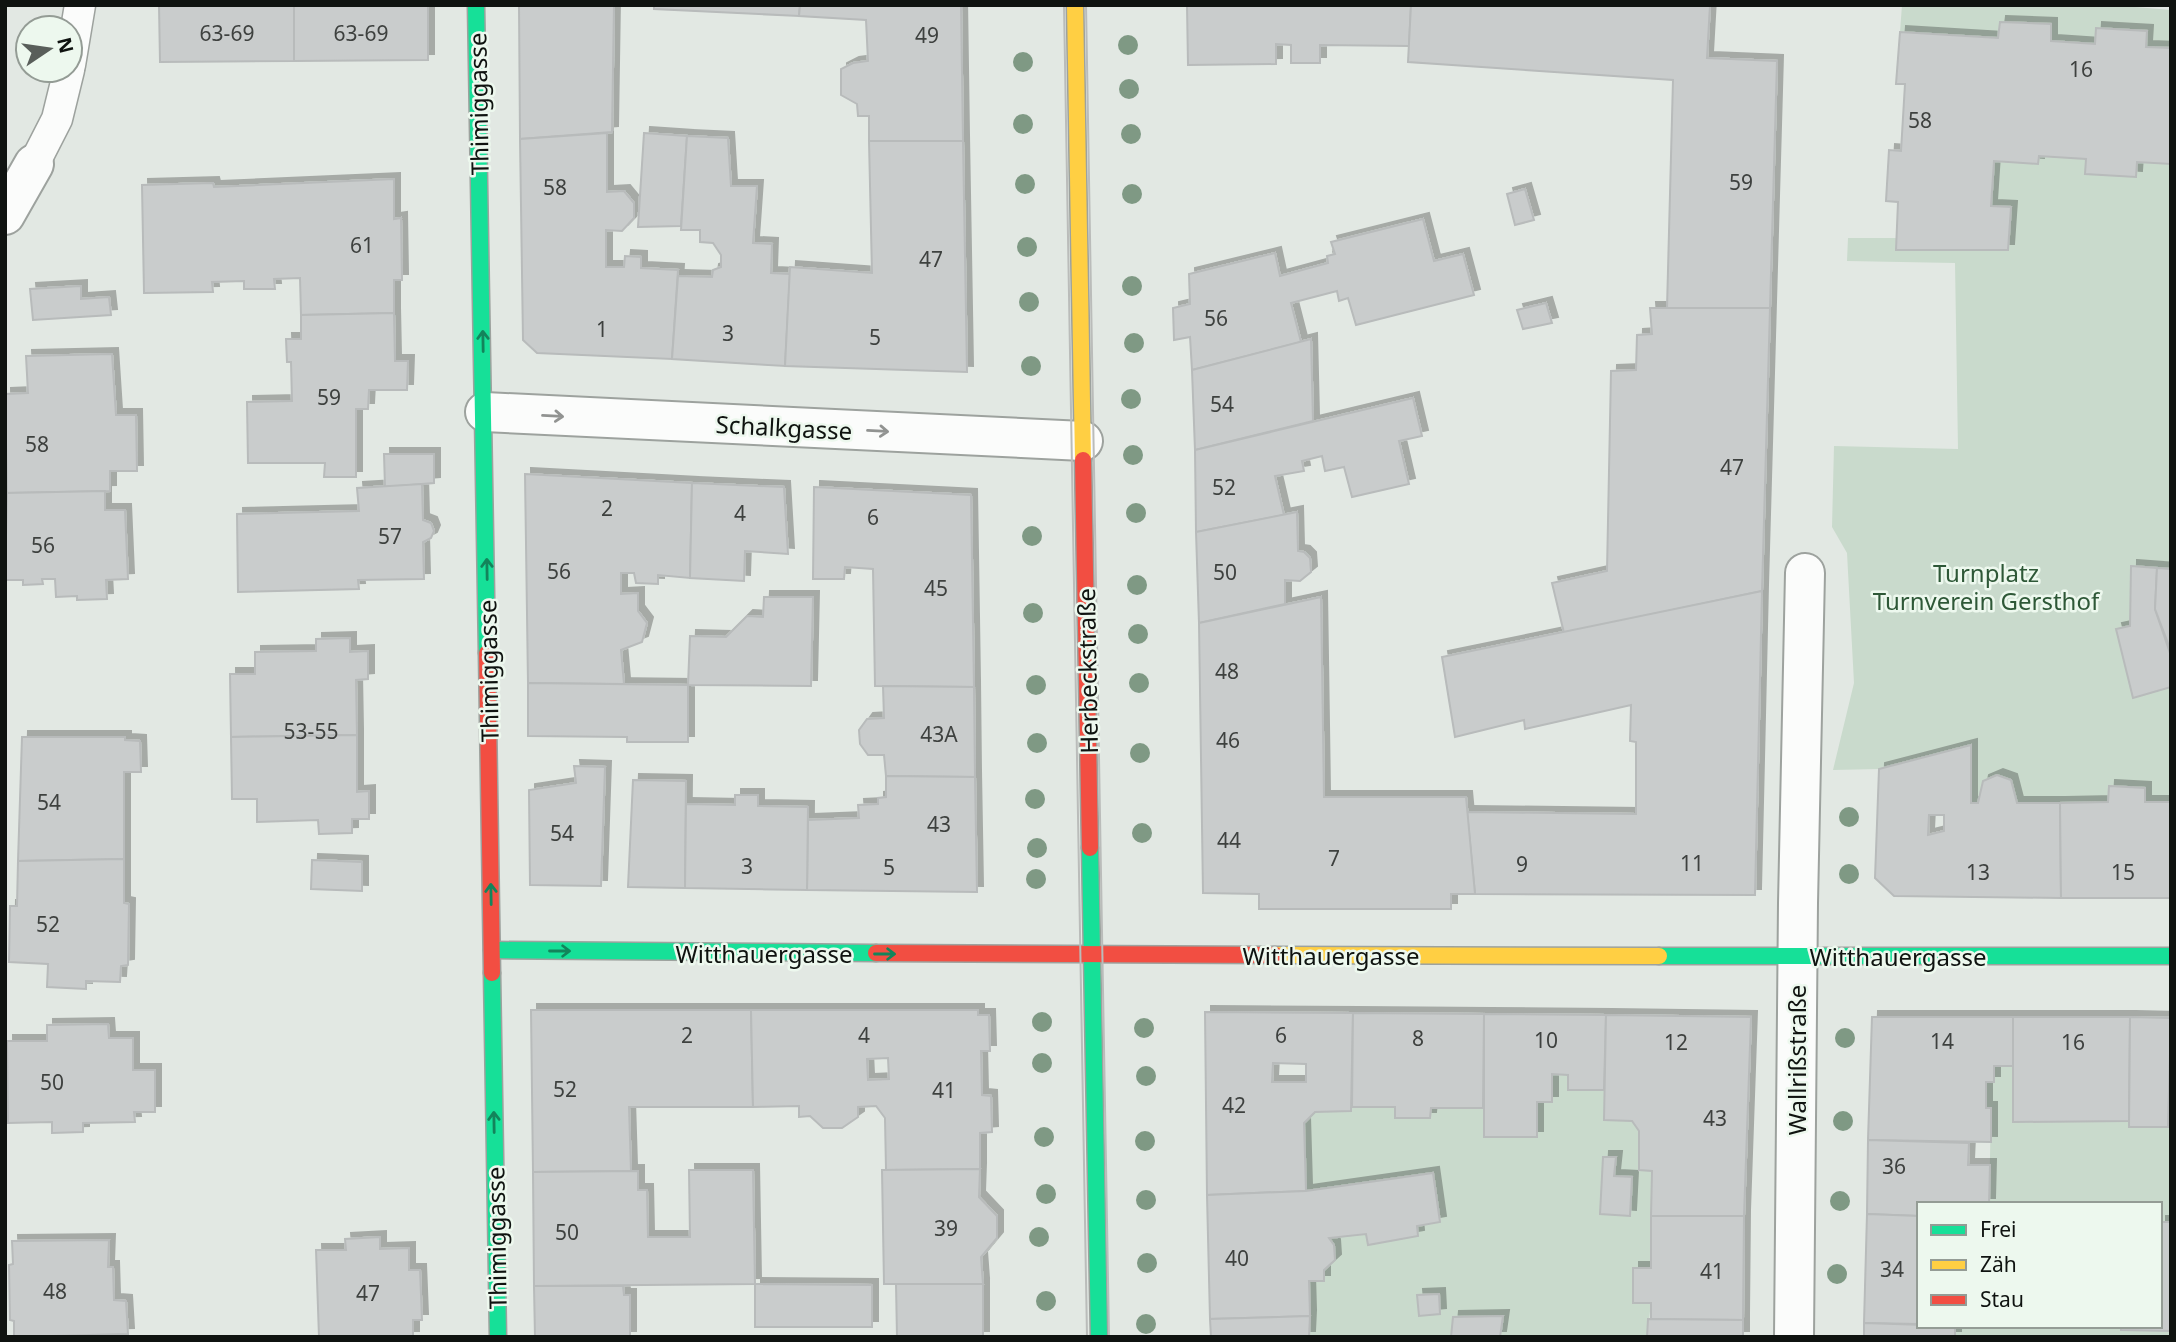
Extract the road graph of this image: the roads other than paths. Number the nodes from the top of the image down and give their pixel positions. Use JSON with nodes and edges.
{"nodes":[{"id":1,"x":476,"y":5,"type":"edge"},
{"id":2,"x":1075,"y":5,"type":"edge"},
{"id":3,"x":65,"y":84,"type":"edge"},
{"id":4,"x":34,"y":164,"type":"joint"},
{"id":5,"x":5,"y":215,"type":"edge"},
{"id":6,"x":485,"y":412,"type":"junction"},
{"id":7,"x":1083,"y":441,"type":"junction"},
{"id":8,"x":1805,"y":573,"type":"dead end"},
{"id":9,"x":492,"y":950,"type":"junction"},
{"id":10,"x":1092,"y":955,"type":"junction"},
{"id":11,"x":1797,"y":956,"type":"junction"},
{"id":12,"x":2171,"y":956,"type":"edge"},
{"id":13,"x":498,"y":1337,"type":"edge"},
{"id":14,"x":1099,"y":1337,"type":"edge"},
{"id":15,"x":1794,"y":1337,"type":"edge"}],
"edges":[{"from":6,"to":1,"type":"street","name":"Thimiggasse","one_way":true},
{"from":2,"to":7,"type":"street","name":"Herbeckstraße"},
{"from":3,"to":4,"type":"lane"},
{"from":4,"to":5,"type":"street"},
{"from":6,"to":7,"type":"street","name":"Schalkgasse","one_way":true},
{"from":9,"to":6,"type":"street","name":"Thimiggasse","one_way":true},
{"from":7,"to":10,"type":"street","name":"Herbeckstraße"},
{"from":8,"to":11,"type":"street","name":"Wallrißstraße"},
{"from":9,"to":10,"type":"street","name":"Witthauergasse","one_way":true},
{"from":13,"to":9,"type":"street","name":"Thimiggasse","one_way":true},
{"from":10,"to":11,"type":"street","name":"Witthauergasse"},
{"from":10,"to":14,"type":"street","name":"Herbeckstraße"},
{"from":11,"to":12,"type":"street","name":"Witthauergasse"},
{"from":11,"to":15,"type":"street","name":"Wallrißstraße"}]}
